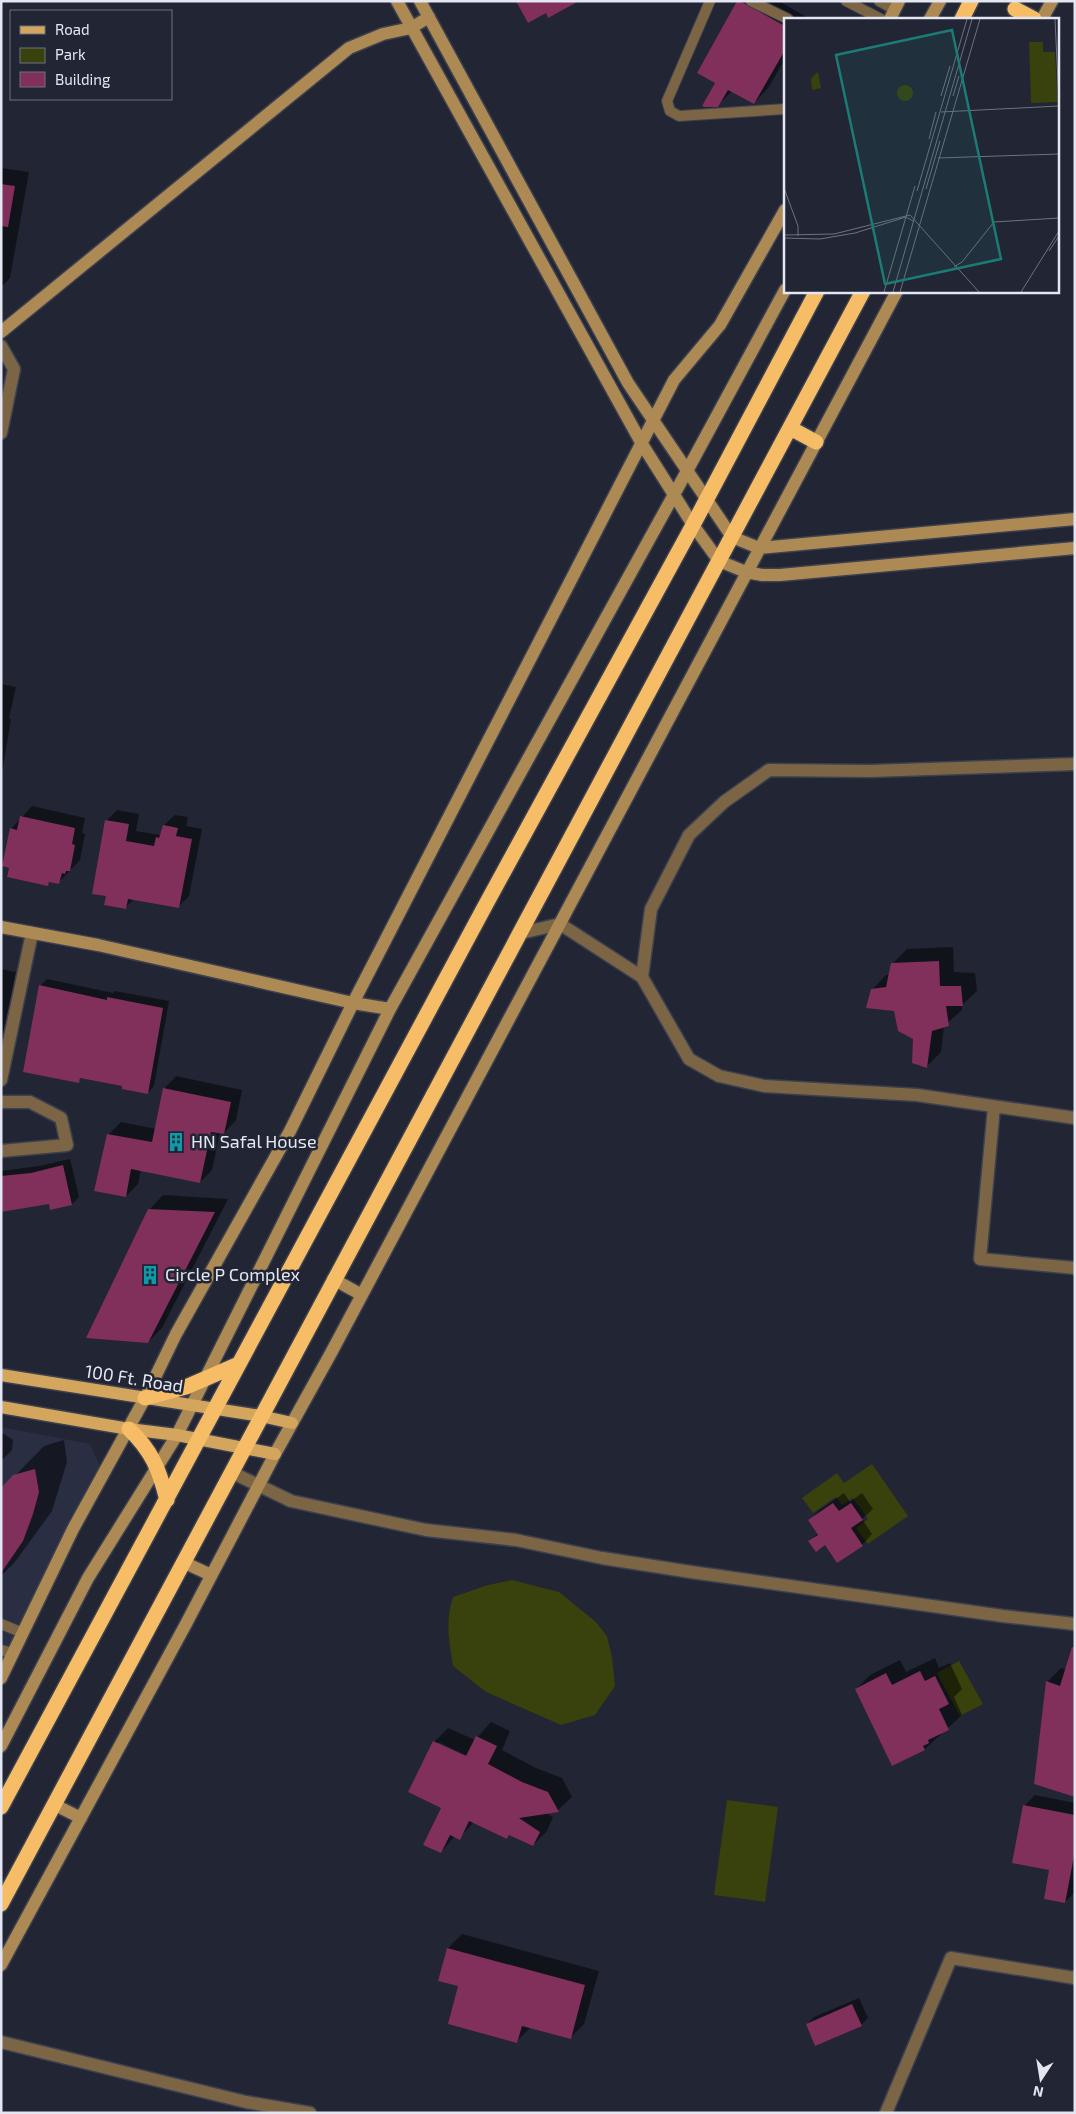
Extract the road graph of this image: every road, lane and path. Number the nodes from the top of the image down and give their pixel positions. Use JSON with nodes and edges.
{"nodes":[{"id":1,"x":397,"y":1,"type":"edge"},
{"id":2,"x":420,"y":1,"type":"edge"},
{"id":3,"x":710,"y":1,"type":"edge"},
{"id":4,"x":751,"y":1,"type":"edge"},
{"id":5,"x":846,"y":1,"type":"edge"},
{"id":6,"x":879,"y":1,"type":"edge"},
{"id":7,"x":940,"y":1,"type":"edge"},
{"id":8,"x":971,"y":1,"type":"edge"},
{"id":9,"x":1052,"y":1,"type":"edge"},
{"id":10,"x":895,"y":10,"type":"edge"},
{"id":11,"x":1014,"y":10,"type":"edge"},
{"id":12,"x":429,"y":17,"type":"junction"},
{"id":13,"x":786,"y":18,"type":"edge"},
{"id":14,"x":879,"y":18,"type":"edge"},
{"id":15,"x":931,"y":18,"type":"edge"},
{"id":16,"x":962,"y":18,"type":"edge"},
{"id":17,"x":1032,"y":18,"type":"edge"},
{"id":18,"x":1043,"y":18,"type":"edge"},
{"id":19,"x":412,"y":28,"type":"junction"},
{"id":20,"x":784,"y":109,"type":"edge"},
{"id":21,"x":784,"y":212,"type":"edge"},
{"id":22,"x":784,"y":292,"type":"edge"},
{"id":23,"x":816,"y":292,"type":"edge"},
{"id":24,"x":863,"y":292,"type":"edge"},
{"id":25,"x":896,"y":292,"type":"edge"},
{"id":26,"x":1,"y":332,"type":"edge"},
{"id":27,"x":1,"y":346,"type":"edge"},
{"id":28,"x":653,"y":421,"type":"junction"},
{"id":29,"x":790,"y":428,"type":"junction"},
{"id":30,"x":1,"y":433,"type":"edge"},
{"id":31,"x":816,"y":442,"type":"junction"},
{"id":32,"x":642,"y":444,"type":"junction"},
{"id":33,"x":687,"y":471,"type":"junction"},
{"id":34,"x":675,"y":494,"type":"junction"},
{"id":35,"x":706,"y":500,"type":"junction"},
{"id":36,"x":1075,"y":519,"type":"edge"},
{"id":37,"x":693,"y":525,"type":"junction"},
{"id":38,"x":732,"y":537,"type":"junction"},
{"id":39,"x":758,"y":548,"type":"junction"},
{"id":40,"x":1075,"y":548,"type":"edge"},
{"id":41,"x":719,"y":561,"type":"junction"},
{"id":42,"x":746,"y":572,"type":"junction"},
{"id":43,"x":1075,"y":764,"type":"edge"},
{"id":44,"x":560,"y":924,"type":"junction"},
{"id":45,"x":1,"y":927,"type":"edge"},
{"id":46,"x":32,"y":933,"type":"junction"},
{"id":47,"x":522,"y":933,"type":"junction"},
{"id":48,"x":642,"y":976,"type":"junction"},
{"id":49,"x":352,"y":1003,"type":"junction"},
{"id":50,"x":390,"y":1009,"type":"junction"},
{"id":51,"x":1,"y":1080,"type":"edge"},
{"id":52,"x":1,"y":1102,"type":"edge"},
{"id":53,"x":994,"y":1107,"type":"junction"},
{"id":54,"x":1075,"y":1118,"type":"edge"},
{"id":55,"x":1,"y":1151,"type":"edge"},
{"id":56,"x":1075,"y":1268,"type":"edge"},
{"id":57,"x":334,"y":1279,"type":"junction"},
{"id":58,"x":362,"y":1295,"type":"junction"},
{"id":59,"x":239,"y":1364,"type":"junction"},
{"id":60,"x":1,"y":1375,"type":"edge"},
{"id":61,"x":206,"y":1378,"type":"junction"},
{"id":62,"x":145,"y":1398,"type":"junction"},
{"id":63,"x":192,"y":1405,"type":"junction"},
{"id":64,"x":1,"y":1407,"type":"edge"},
{"id":65,"x":215,"y":1409,"type":"junction"},
{"id":66,"x":261,"y":1416,"type":"junction"},
{"id":67,"x":292,"y":1424,"type":"junction"},
{"id":68,"x":129,"y":1429,"type":"junction"},
{"id":69,"x":177,"y":1435,"type":"junction"},
{"id":70,"x":198,"y":1440,"type":"junction"},
{"id":71,"x":244,"y":1447,"type":"junction"},
{"id":72,"x":275,"y":1454,"type":"junction"},
{"id":73,"x":157,"y":1468,"type":"junction"},
{"id":74,"x":231,"y":1472,"type":"junction"},
{"id":75,"x":258,"y":1486,"type":"junction"},
{"id":76,"x":166,"y":1500,"type":"junction"},
{"id":77,"x":183,"y":1562,"type":"junction"},
{"id":78,"x":211,"y":1575,"type":"junction"},
{"id":79,"x":1,"y":1624,"type":"edge"},
{"id":80,"x":1075,"y":1624,"type":"edge"},
{"id":81,"x":23,"y":1633,"type":"junction"},
{"id":82,"x":1,"y":1650,"type":"edge"},
{"id":83,"x":14,"y":1652,"type":"junction"},
{"id":84,"x":1,"y":1678,"type":"edge"},
{"id":85,"x":1,"y":1746,"type":"edge"},
{"id":86,"x":54,"y":1805,"type":"junction"},
{"id":87,"x":1,"y":1807,"type":"edge"},
{"id":88,"x":81,"y":1818,"type":"junction"},
{"id":89,"x":1,"y":1904,"type":"edge"},
{"id":90,"x":1,"y":1966,"type":"edge"},
{"id":91,"x":1075,"y":1978,"type":"edge"},
{"id":92,"x":1,"y":2042,"type":"edge"},
{"id":93,"x":310,"y":2113,"type":"edge"},
{"id":94,"x":886,"y":2113,"type":"edge"}],
"edges":[{"from":1,"to":19,"type":"street"},
{"from":2,"to":12,"type":"street"},
{"from":3,"to":20,"type":"lane"},
{"from":4,"to":13,"type":"lane"},
{"from":5,"to":14,"type":"lane"},
{"from":6,"to":10,"type":"lane"},
{"from":7,"to":15,"type":"street"},
{"from":8,"to":16,"type":"highway"},
{"from":9,"to":18,"type":"street"},
{"from":11,"to":17,"type":"highway"},
{"from":12,"to":19,"type":"street"},
{"from":12,"to":28,"type":"street"},
{"from":19,"to":26,"type":"street"},
{"from":19,"to":32,"type":"street"},
{"from":21,"to":28,"type":"street"},
{"from":22,"to":33,"type":"street"},
{"from":23,"to":35,"type":"highway"},
{"from":24,"to":29,"type":"highway"},
{"from":25,"to":31,"type":"street"},
{"from":27,"to":30,"type":"street"},
{"from":28,"to":32,"type":"street"},
{"from":28,"to":33,"type":"street"},
{"from":29,"to":31,"type":"highway"},
{"from":29,"to":38,"type":"highway"},
{"from":31,"to":39,"type":"street"},
{"from":32,"to":34,"type":"street"},
{"from":32,"to":49,"type":"street"},
{"from":33,"to":34,"type":"street"},
{"from":33,"to":35,"type":"street"},
{"from":34,"to":37,"type":"street"},
{"from":34,"to":50,"type":"street"},
{"from":35,"to":37,"type":"highway"},
{"from":35,"to":38,"type":"street"},
{"from":36,"to":39,"type":"street"},
{"from":37,"to":41,"type":"street"},
{"from":37,"to":59,"type":"highway"},
{"from":38,"to":39,"type":"street"},
{"from":38,"to":41,"type":"highway"},
{"from":39,"to":42,"type":"street"},
{"from":40,"to":42,"type":"street"},
{"from":41,"to":42,"type":"street"},
{"from":41,"to":47,"type":"highway"},
{"from":42,"to":44,"type":"street"},
{"from":43,"to":48,"type":"street"},
{"from":44,"to":47,"type":"street"},
{"from":44,"to":48,"type":"street"},
{"from":44,"to":58,"type":"street"},
{"from":45,"to":46,"type":"street"},
{"from":46,"to":49,"type":"street"},
{"from":46,"to":51,"type":"street"},
{"from":47,"to":57,"type":"highway"},
{"from":48,"to":53,"type":"street"},
{"from":49,"to":50,"type":"street"},
{"from":49,"to":62,"type":"street"},
{"from":50,"to":61,"type":"street"},
{"from":52,"to":55,"type":"street"},
{"from":53,"to":54,"type":"street"},
{"from":53,"to":56,"type":"street"},
{"from":57,"to":58,"type":"street"},
{"from":57,"to":66,"type":"highway"},
{"from":58,"to":67,"type":"street"},
{"from":59,"to":61,"type":"highway"},
{"from":59,"to":65,"type":"highway"},
{"from":60,"to":62,"type":"main road","name":"100 Ft. Road"},
{"from":61,"to":62,"type":"highway"},
{"from":61,"to":63,"type":"street"},
{"from":62,"to":63,"type":"main road","name":"100 Ft. Road"},
{"from":62,"to":68,"type":"street"},
{"from":63,"to":65,"type":"main road","name":"100 Ft. Road"},
{"from":63,"to":69,"type":"street"},
{"from":64,"to":68,"type":"main road"},
{"from":65,"to":66,"type":"main road","name":"100 Ft. Road"},
{"from":65,"to":70,"type":"highway"},
{"from":66,"to":67,"type":"main road","name":"100 Ft. Road"},
{"from":66,"to":71,"type":"highway"},
{"from":67,"to":72,"type":"street"},
{"from":68,"to":69,"type":"main road"},
{"from":68,"to":73,"type":"highway"},
{"from":68,"to":81,"type":"street"},
{"from":69,"to":70,"type":"main road"},
{"from":69,"to":73,"type":"street"},
{"from":70,"to":71,"type":"main road"},
{"from":70,"to":76,"type":"highway"},
{"from":71,"to":72,"type":"main road"},
{"from":71,"to":74,"type":"highway"},
{"from":72,"to":75,"type":"street"},
{"from":73,"to":76,"type":"highway"},
{"from":73,"to":85,"type":"street"},
{"from":74,"to":75,"type":"street"},
{"from":74,"to":77,"type":"highway"},
{"from":75,"to":78,"type":"street"},
{"from":75,"to":80,"type":"street"},
{"from":76,"to":87,"type":"highway"},
{"from":77,"to":78,"type":"street"},
{"from":77,"to":86,"type":"highway"},
{"from":78,"to":88,"type":"street"},
{"from":79,"to":81,"type":"lane"},
{"from":81,"to":83,"type":"street"},
{"from":82,"to":83,"type":"lane"},
{"from":83,"to":84,"type":"street"},
{"from":86,"to":88,"type":"street"},
{"from":86,"to":89,"type":"highway"},
{"from":88,"to":90,"type":"street"},
{"from":91,"to":94,"type":"street"},
{"from":92,"to":93,"type":"street"}]}
